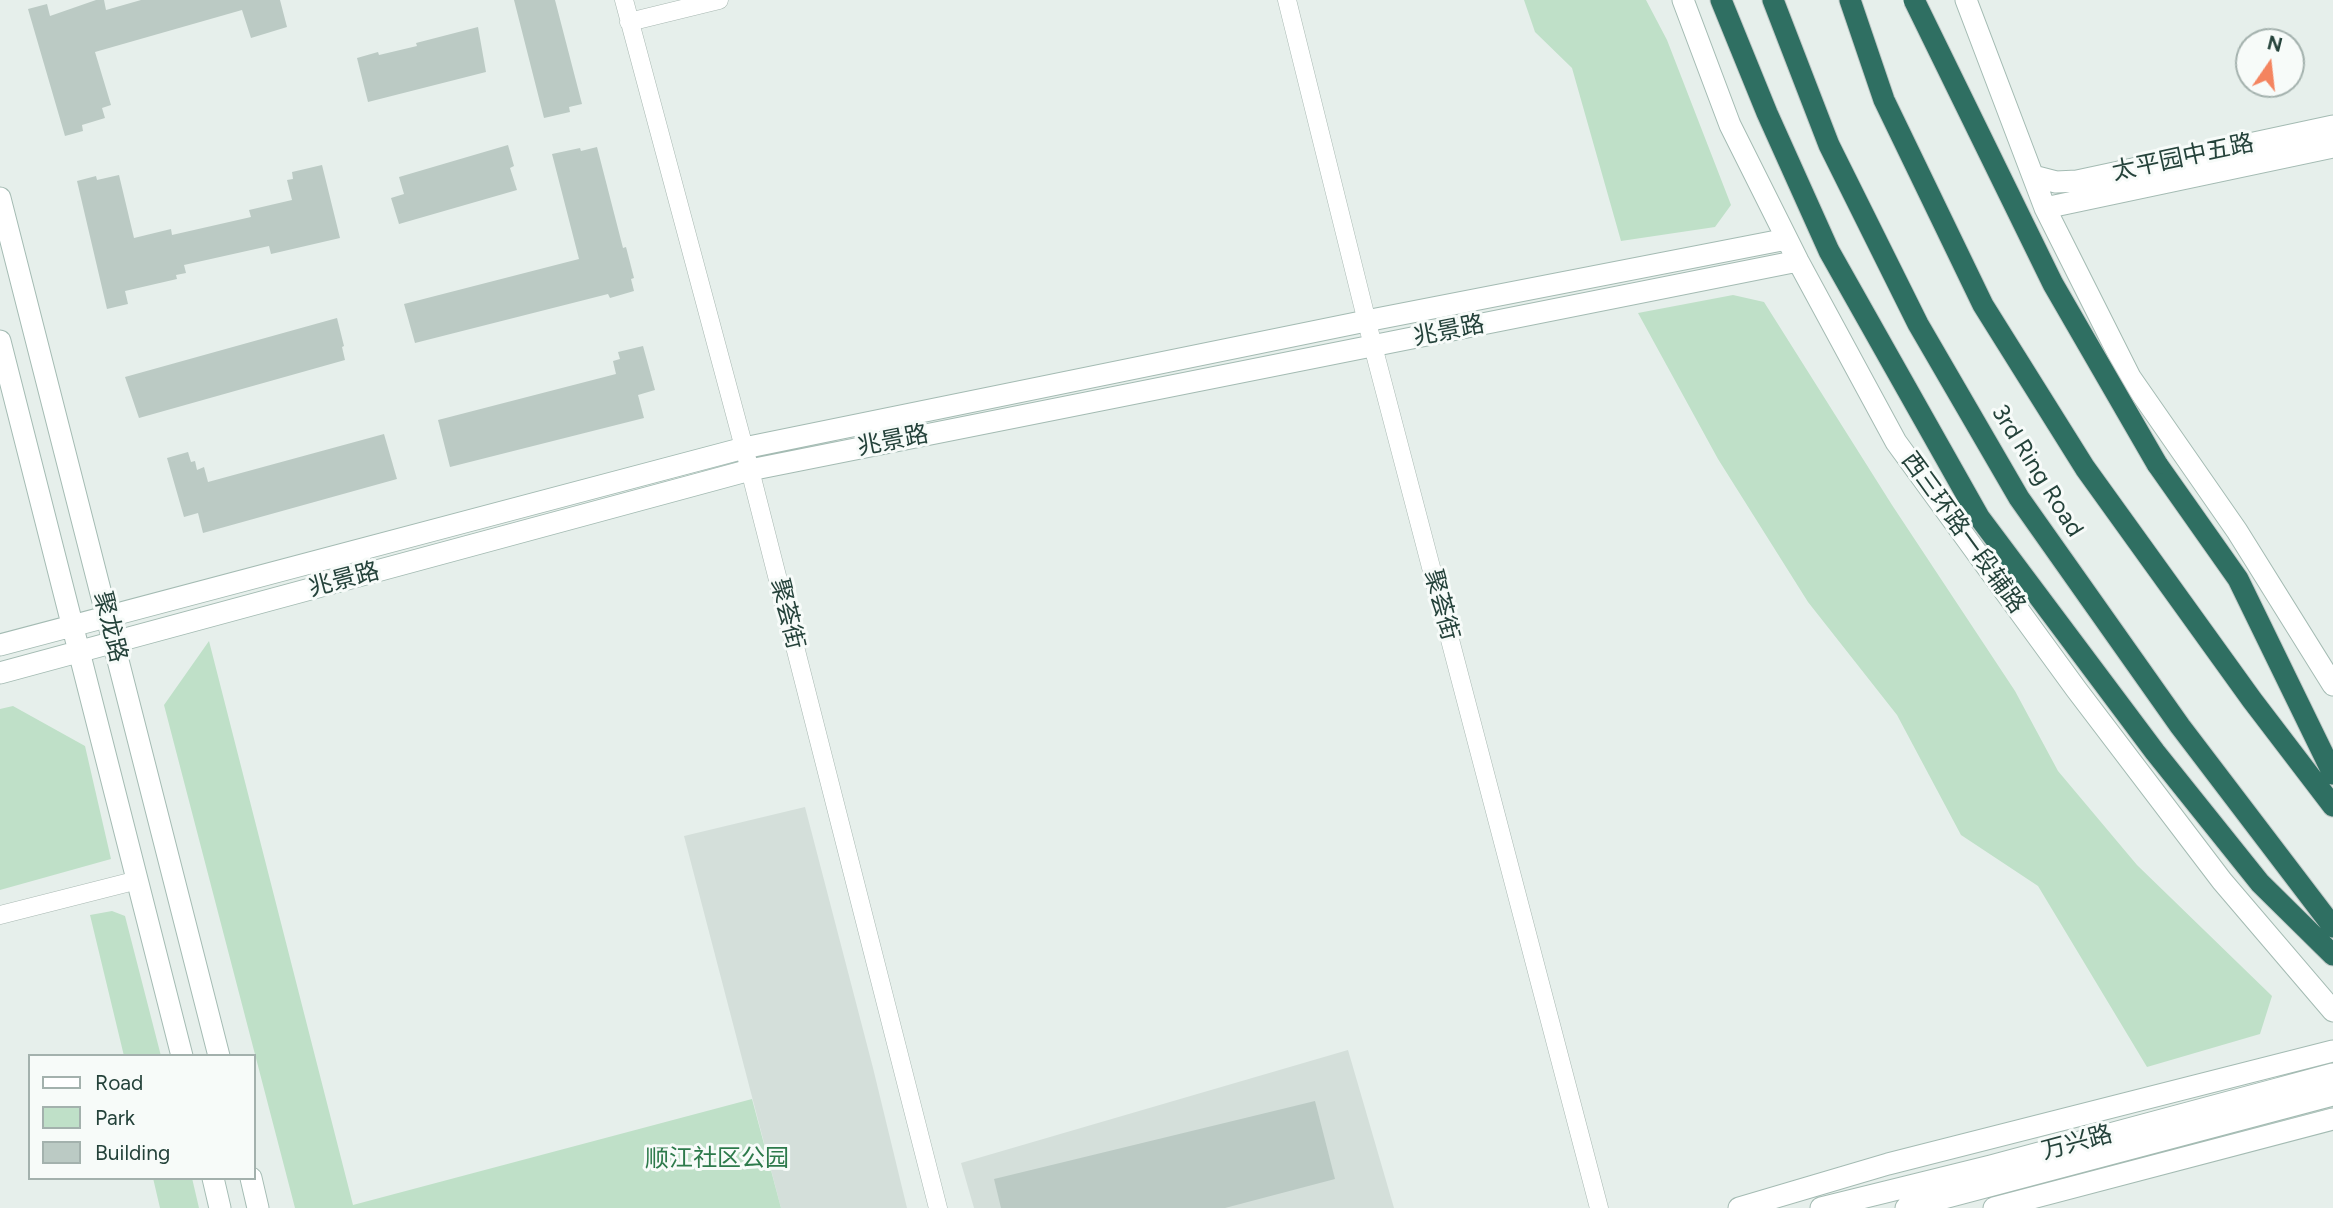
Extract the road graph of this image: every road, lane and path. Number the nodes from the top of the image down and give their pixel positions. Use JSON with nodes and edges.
{"nodes":[{"id":1,"x":624,"y":0,"type":"edge"},
{"id":2,"x":719,"y":0,"type":"edge"},
{"id":3,"x":1287,"y":0,"type":"edge"},
{"id":4,"x":1683,"y":0,"type":"edge"},
{"id":5,"x":1773,"y":0,"type":"edge"},
{"id":6,"x":1850,"y":0,"type":"edge"},
{"id":7,"x":1914,"y":0,"type":"edge"},
{"id":8,"x":1966,"y":0,"type":"edge"},
{"id":9,"x":1723,"y":4,"type":"edge"},
{"id":10,"x":629,"y":22,"type":"junction"},
{"id":11,"x":2333,"y":126,"type":"edge"},
{"id":12,"x":2333,"y":147,"type":"edge"},
{"id":13,"x":2032,"y":176,"type":"junction"},
{"id":14,"x":0,"y":198,"type":"edge"},
{"id":15,"x":2045,"y":208,"type":"junction"},
{"id":16,"x":1787,"y":239,"type":"junction"},
{"id":17,"x":1798,"y":261,"type":"junction"},
{"id":18,"x":1366,"y":321,"type":"junction"},
{"id":19,"x":0,"y":341,"type":"edge"},
{"id":20,"x":1373,"y":346,"type":"junction"},
{"id":21,"x":744,"y":448,"type":"junction"},
{"id":22,"x":750,"y":470,"type":"junction"},
{"id":23,"x":107,"y":615,"type":"junction"},
{"id":24,"x":74,"y":626,"type":"junction"},
{"id":25,"x":114,"y":643,"type":"junction"},
{"id":26,"x":0,"y":645,"type":"edge"},
{"id":27,"x":80,"y":653,"type":"junction"},
{"id":28,"x":0,"y":673,"type":"edge"},
{"id":29,"x":2333,"y":685,"type":"edge"},
{"id":30,"x":2333,"y":774,"type":"edge"},
{"id":31,"x":2333,"y":806,"type":"edge"},
{"id":32,"x":138,"y":880,"type":"junction"},
{"id":33,"x":0,"y":915,"type":"edge"},
{"id":34,"x":2333,"y":927,"type":"edge"},
{"id":35,"x":2333,"y":955,"type":"edge"},
{"id":36,"x":2333,"y":1011,"type":"edge"},
{"id":37,"x":2333,"y":1051,"type":"edge"},
{"id":38,"x":182,"y":1054,"type":"edge"},
{"id":39,"x":218,"y":1054,"type":"edge"},
{"id":40,"x":2333,"y":1074,"type":"edge"},
{"id":41,"x":2333,"y":1096,"type":"edge"},
{"id":42,"x":2333,"y":1118,"type":"edge"},
{"id":43,"x":1992,"y":1176,"type":"junction"},
{"id":44,"x":213,"y":1180,"type":"edge"},
{"id":45,"x":251,"y":1180,"type":"edge"},
{"id":46,"x":220,"y":1208,"type":"edge"},
{"id":47,"x":258,"y":1208,"type":"edge"},
{"id":48,"x":938,"y":1208,"type":"edge"},
{"id":49,"x":1599,"y":1208,"type":"edge"},
{"id":50,"x":1739,"y":1208,"type":"edge"},
{"id":51,"x":1821,"y":1208,"type":"edge"},
{"id":52,"x":1906,"y":1208,"type":"edge"},
{"id":53,"x":1994,"y":1208,"type":"edge"}],
"edges":[{"from":1,"to":10,"type":"street","name":"聚荟街"},
{"from":2,"to":10,"type":"street"},
{"from":3,"to":18,"type":"street","name":"聚荟街"},
{"from":4,"to":16,"type":"street","name":"西三环路一段辅路"},
{"from":5,"to":34,"type":"highway","name":"3rd Ring Road"},
{"from":6,"to":31,"type":"highway","name":"3rd Ring Road"},
{"from":7,"to":30,"type":"highway","bridge":true},
{"from":8,"to":13,"type":"street"},
{"from":9,"to":35,"type":"highway"},
{"from":10,"to":21,"type":"street","name":"聚荟街"},
{"from":11,"to":13,"type":"street","name":"太平园中五路"},
{"from":12,"to":15,"type":"street","name":"太平园中五路"},
{"from":13,"to":15,"type":"street"},
{"from":14,"to":23,"type":"street","name":"聚龙路"},
{"from":15,"to":29,"type":"street"},
{"from":16,"to":17,"type":"street","name":"西三环路一段辅路"},
{"from":16,"to":18,"type":"street","name":"兆景路"},
{"from":17,"to":20,"type":"street","name":"兆景路"},
{"from":17,"to":36,"type":"street","name":"西三环路一段辅路"},
{"from":18,"to":20,"type":"street","name":"聚荟街"},
{"from":18,"to":21,"type":"street","name":"兆景路"},
{"from":19,"to":24,"type":"street","name":"聚龙路"},
{"from":20,"to":22,"type":"street","name":"兆景路"},
{"from":20,"to":49,"type":"street","name":"聚荟街"},
{"from":21,"to":22,"type":"street","name":"聚荟街"},
{"from":21,"to":23,"type":"street","name":"兆景路"},
{"from":22,"to":25,"type":"street","name":"兆景路"},
{"from":22,"to":48,"type":"street","name":"聚荟街"},
{"from":23,"to":24,"type":"street","name":"兆景路"},
{"from":23,"to":25,"type":"street","name":"聚龙路"},
{"from":24,"to":26,"type":"street","name":"兆景路"},
{"from":24,"to":27,"type":"street","name":"聚龙路"},
{"from":25,"to":27,"type":"street","name":"兆景路"},
{"from":25,"to":39,"type":"street","name":"聚龙路"},
{"from":27,"to":28,"type":"street","name":"兆景路"},
{"from":27,"to":32,"type":"street","name":"聚龙路"},
{"from":32,"to":33,"type":"street"},
{"from":32,"to":38,"type":"street","name":"聚龙路"},
{"from":37,"to":50,"type":"street"},
{"from":40,"to":43,"type":"street","name":"万兴路"},
{"from":41,"to":43,"type":"street"},
{"from":42,"to":53,"type":"street"},
{"from":43,"to":51,"type":"street","name":"万兴路"},
{"from":43,"to":52,"type":"street"},
{"from":44,"to":46,"type":"street"},
{"from":45,"to":47,"type":"street"}]}
